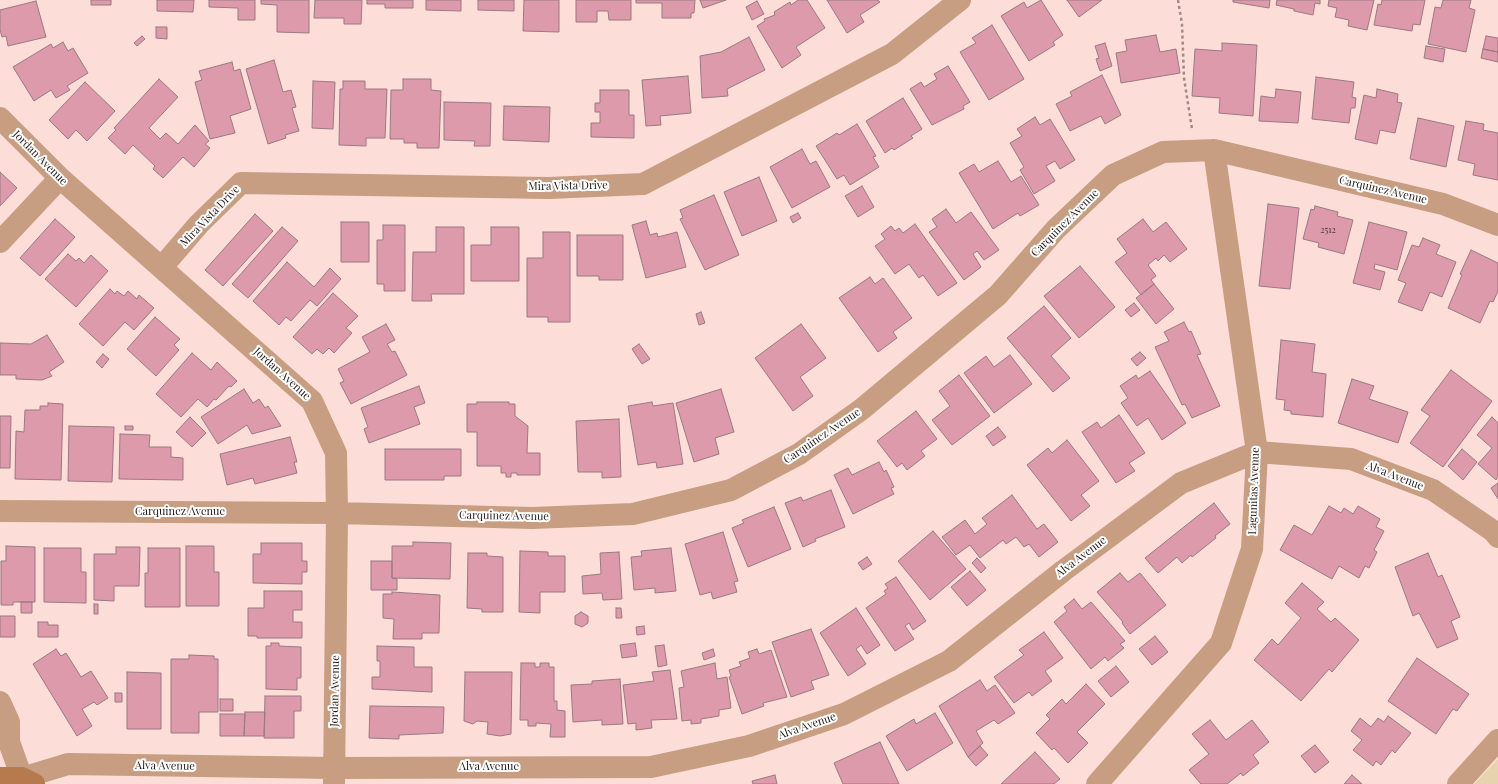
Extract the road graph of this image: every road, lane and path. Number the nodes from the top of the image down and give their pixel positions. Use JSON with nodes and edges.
{"nodes":[{"id":1,"x":960,"y":0,"type":"edge"},
{"id":2,"x":1178,"y":0,"type":"edge"},
{"id":3,"x":0,"y":118,"type":"edge"},
{"id":4,"x":1205,"y":150,"type":"junction"},
{"id":5,"x":60,"y":178,"type":"junction"},
{"id":6,"x":1498,"y":225,"type":"edge"},
{"id":7,"x":0,"y":242,"type":"edge"},
{"id":8,"x":162,"y":267,"type":"junction"},
{"id":9,"x":1257,"y":452,"type":"junction"},
{"id":10,"x":0,"y":511,"type":"edge"},
{"id":11,"x":337,"y":513,"type":"junction"},
{"id":12,"x":1498,"y":537,"type":"edge"},
{"id":13,"x":0,"y":702,"type":"edge"},
{"id":14,"x":1498,"y":740,"type":"edge"},
{"id":15,"x":334,"y":776,"type":"edge"},
{"id":16,"x":0,"y":778,"type":"edge"},
{"id":17,"x":28,"y":781,"type":"edge"},
{"id":18,"x":1097,"y":784,"type":"edge"},
{"id":19,"x":1458,"y":784,"type":"edge"}],
"edges":[{"from":1,"to":8,"type":"street","name":"Mira Vista Drive"},
{"from":2,"to":4,"type":"path"},
{"from":3,"to":5,"type":"street","name":"Jordan Avenue"},
{"from":4,"to":6,"type":"street","name":"Carquinez Avenue"},
{"from":4,"to":9,"type":"street","name":"Lagunitas Avenue"},
{"from":4,"to":11,"type":"street","name":"Carquinez Avenue"},
{"from":5,"to":7,"type":"street"},
{"from":5,"to":8,"type":"street","name":"Jordan Avenue"},
{"from":8,"to":11,"type":"street","name":"Jordan Avenue"},
{"from":9,"to":12,"type":"street","name":"Alva Avenue"},
{"from":9,"to":15,"type":"street","name":"Alva Avenue"},
{"from":9,"to":18,"type":"street","name":"Lagunitas Avenue"},
{"from":10,"to":11,"type":"street","name":"Carquinez Avenue"},
{"from":11,"to":15,"type":"street","name":"Jordan Avenue"},
{"from":13,"to":17,"type":"street"},
{"from":14,"to":19,"type":"street"},
{"from":15,"to":17,"type":"street","name":"Alva Avenue"},
{"from":16,"to":17,"type":"street"}]}
